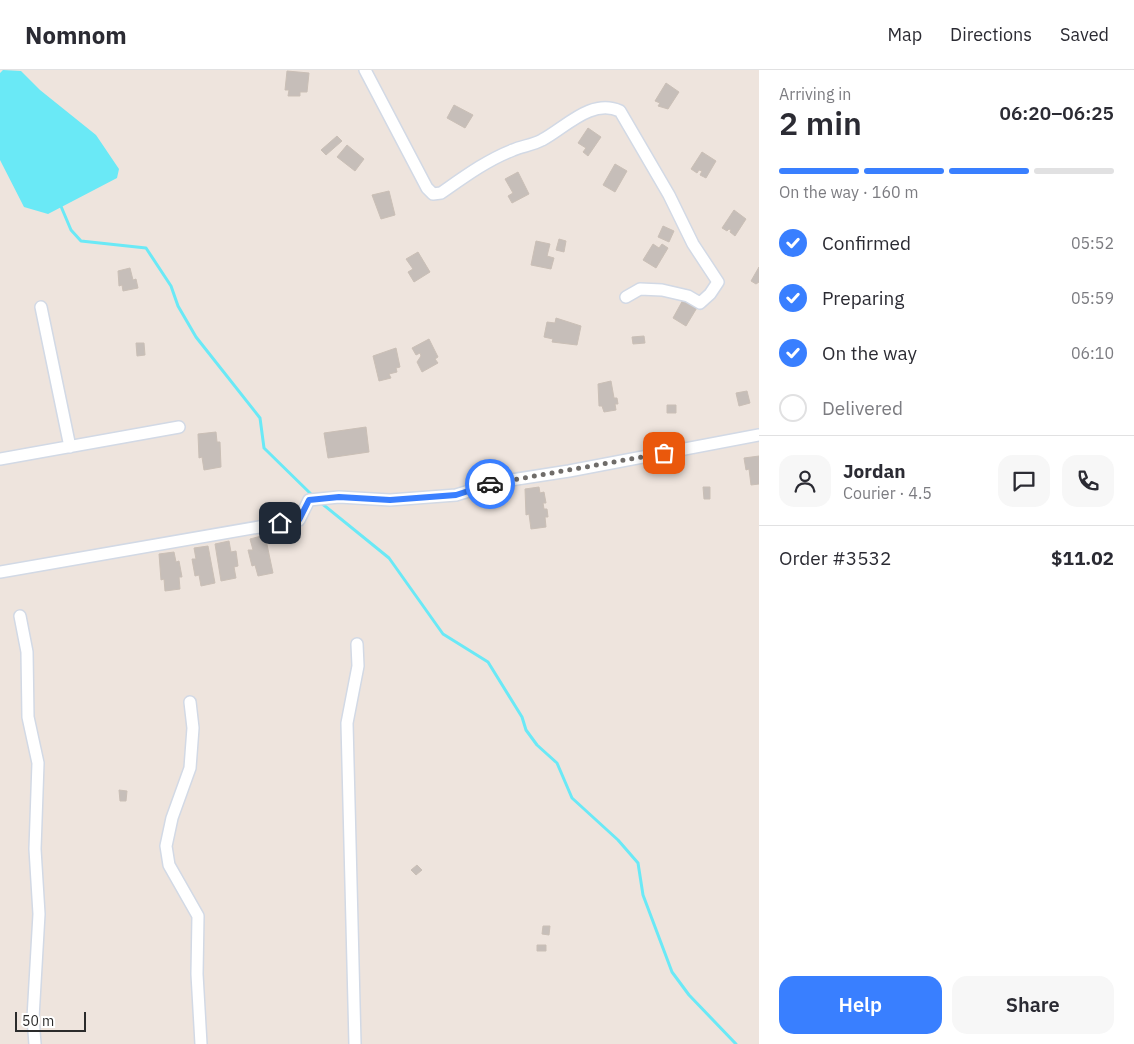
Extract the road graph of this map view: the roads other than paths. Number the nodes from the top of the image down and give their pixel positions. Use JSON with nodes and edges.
{"nodes":[{"id":1,"x":366,"y":70,"type":"edge"},
{"id":2,"x":626,"y":298,"type":"dead end"},
{"id":3,"x":41,"y":307,"type":"dead end"},
{"id":4,"x":179,"y":427,"type":"dead end"},
{"id":5,"x":759,"y":435,"type":"edge"},
{"id":6,"x":70,"y":447,"type":"junction"},
{"id":7,"x":0,"y":459,"type":"edge"},
{"id":8,"x":0,"y":572,"type":"edge"},
{"id":9,"x":20,"y":616,"type":"dead end"},
{"id":10,"x":357,"y":644,"type":"dead end"},
{"id":11,"x":190,"y":702,"type":"dead end"},
{"id":12,"x":35,"y":1044,"type":"edge"},
{"id":13,"x":201,"y":1044,"type":"edge"},
{"id":14,"x":355,"y":1044,"type":"edge"}],
"edges":[{"from":1,"to":2,"type":"street"},
{"from":3,"to":6,"type":"street"},
{"from":4,"to":6,"type":"street"},
{"from":5,"to":8,"type":"street"},
{"from":6,"to":7,"type":"street"},
{"from":9,"to":12,"type":"street"},
{"from":10,"to":14,"type":"street"},
{"from":11,"to":13,"type":"street"}]}
